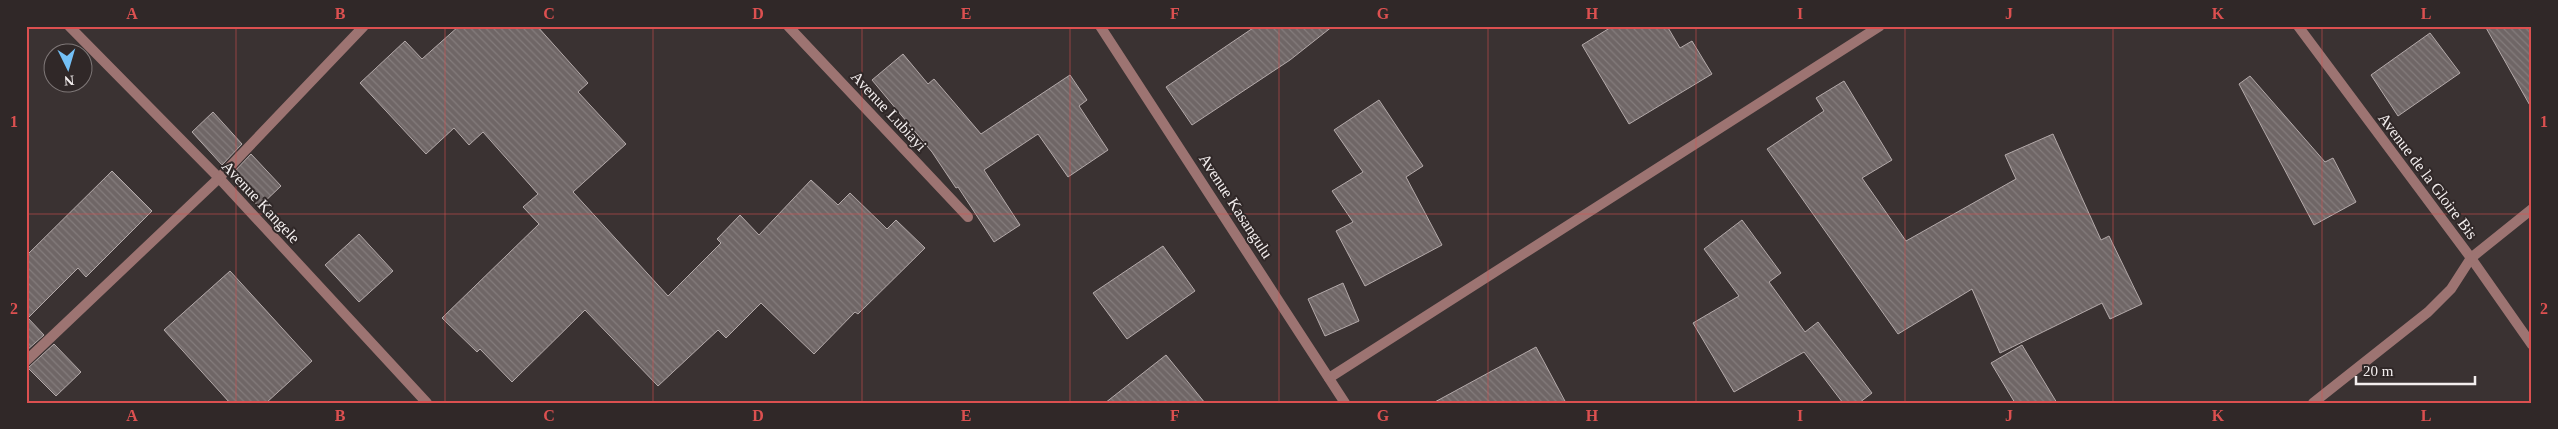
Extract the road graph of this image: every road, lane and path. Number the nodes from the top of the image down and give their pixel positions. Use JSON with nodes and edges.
{"nodes":[{"id":1,"x":69,"y":26,"type":"edge"},
{"id":2,"x":364,"y":26,"type":"edge"},
{"id":3,"x":788,"y":26,"type":"edge"},
{"id":4,"x":1100,"y":26,"type":"edge"},
{"id":5,"x":1880,"y":26,"type":"edge"},
{"id":6,"x":2298,"y":26,"type":"edge"},
{"id":7,"x":219,"y":178,"type":"junction"},
{"id":8,"x":2532,"y":209,"type":"edge"},
{"id":9,"x":968,"y":217,"type":"dead end"},
{"id":10,"x":2472,"y":258,"type":"junction"},
{"id":11,"x":2532,"y":345,"type":"edge"},
{"id":12,"x":26,"y":361,"type":"edge"},
{"id":13,"x":1329,"y":378,"type":"junction"},
{"id":14,"x":427,"y":403,"type":"edge"},
{"id":15,"x":1345,"y":403,"type":"edge"},
{"id":16,"x":2313,"y":403,"type":"edge"}],
"edges":[{"from":1,"to":7,"type":"street","name":"Avenue Kangele"},
{"from":2,"to":7,"type":"street"},
{"from":3,"to":9,"type":"street","name":"Avenue Lubiayi"},
{"from":4,"to":13,"type":"street","name":"Avenue Kasangulu"},
{"from":5,"to":13,"type":"street"},
{"from":6,"to":10,"type":"street","name":"Avenue de la Gloire Bis"},
{"from":7,"to":12,"type":"street"},
{"from":7,"to":14,"type":"street","name":"Avenue Kangele"},
{"from":8,"to":10,"type":"street"},
{"from":10,"to":11,"type":"street","name":"Avenue de la Gloire Bis"},
{"from":10,"to":16,"type":"street"},
{"from":13,"to":15,"type":"street","name":"Avenue Kasangulu"}]}
